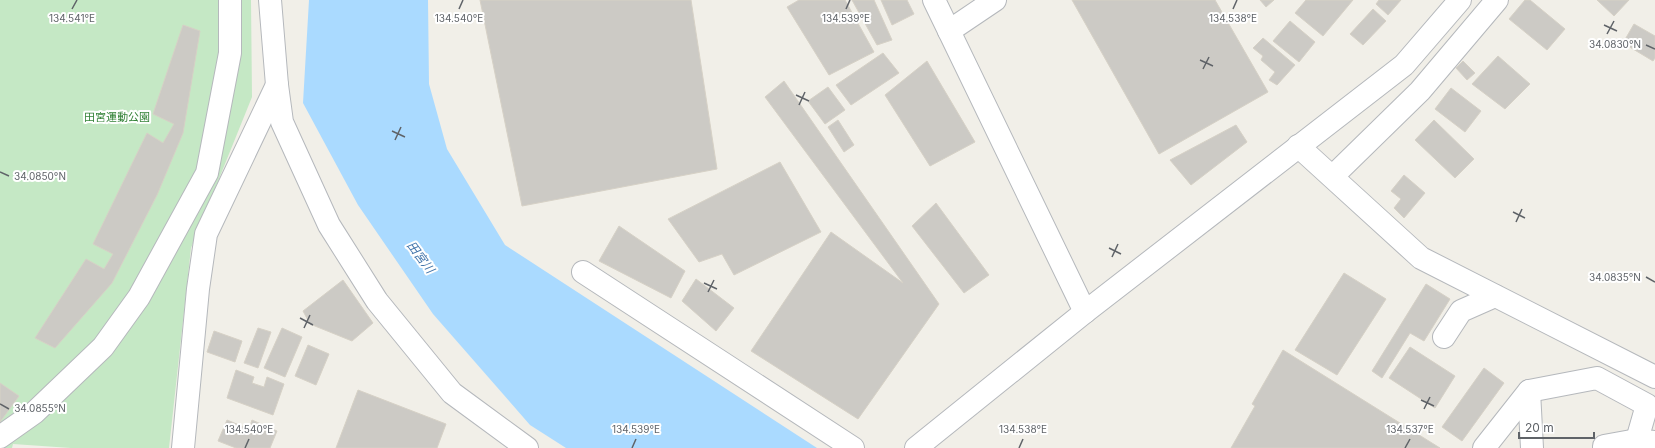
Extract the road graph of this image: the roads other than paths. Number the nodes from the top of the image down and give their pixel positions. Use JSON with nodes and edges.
{"nodes":[{"id":1,"x":230,"y":0,"type":"edge"},
{"id":2,"x":270,"y":0,"type":"edge"},
{"id":3,"x":934,"y":0,"type":"edge"},
{"id":4,"x":995,"y":0,"type":"edge"},
{"id":5,"x":1460,"y":0,"type":"edge"},
{"id":6,"x":1497,"y":0,"type":"edge"},
{"id":7,"x":949,"y":31,"type":"junction"},
{"id":8,"x":277,"y":85,"type":"junction"},
{"id":9,"x":1365,"y":96,"type":"junction"},
{"id":10,"x":1387,"y":122,"type":"junction"},
{"id":11,"x":1298,"y":146,"type":"junction"},
{"id":12,"x":1333,"y":176,"type":"junction"},
{"id":13,"x":583,"y":272,"type":"dead end"},
{"id":14,"x":1495,"y":296,"type":"junction"},
{"id":15,"x":1085,"y":312,"type":"junction"},
{"id":16,"x":1444,"y":337,"type":"dead end"},
{"id":17,"x":1655,"y":377,"type":"edge"},
{"id":18,"x":1528,"y":391,"type":"junction"},
{"id":19,"x":1651,"y":406,"type":"edge"},
{"id":20,"x":0,"y":437,"type":"edge"},
{"id":21,"x":1644,"y":443,"type":"edge"},
{"id":22,"x":183,"y":448,"type":"edge"},
{"id":23,"x":527,"y":448,"type":"edge"},
{"id":24,"x":853,"y":448,"type":"edge"},
{"id":25,"x":916,"y":448,"type":"edge"},
{"id":26,"x":1484,"y":448,"type":"edge"},
{"id":27,"x":1532,"y":448,"type":"edge"},
{"id":28,"x":1604,"y":448,"type":"edge"}],
"edges":[{"from":1,"to":20,"type":"street"},
{"from":2,"to":8,"type":"street"},
{"from":3,"to":7,"type":"street"},
{"from":4,"to":7,"type":"street"},
{"from":5,"to":9,"type":"street"},
{"from":6,"to":10,"type":"street"},
{"from":7,"to":15,"type":"street"},
{"from":8,"to":22,"type":"street"},
{"from":8,"to":23,"type":"street"},
{"from":9,"to":10,"type":"street"},
{"from":9,"to":11,"type":"street"},
{"from":10,"to":12,"type":"street"},
{"from":11,"to":12,"type":"street"},
{"from":11,"to":15,"type":"street"},
{"from":12,"to":14,"type":"street"},
{"from":13,"to":24,"type":"street"},
{"from":14,"to":16,"type":"street"},
{"from":14,"to":17,"type":"street"},
{"from":15,"to":25,"type":"street"},
{"from":18,"to":19,"type":"street"},
{"from":18,"to":26,"type":"street"},
{"from":18,"to":27,"type":"street"},
{"from":19,"to":21,"type":"street"},
{"from":21,"to":28,"type":"street"}]}
